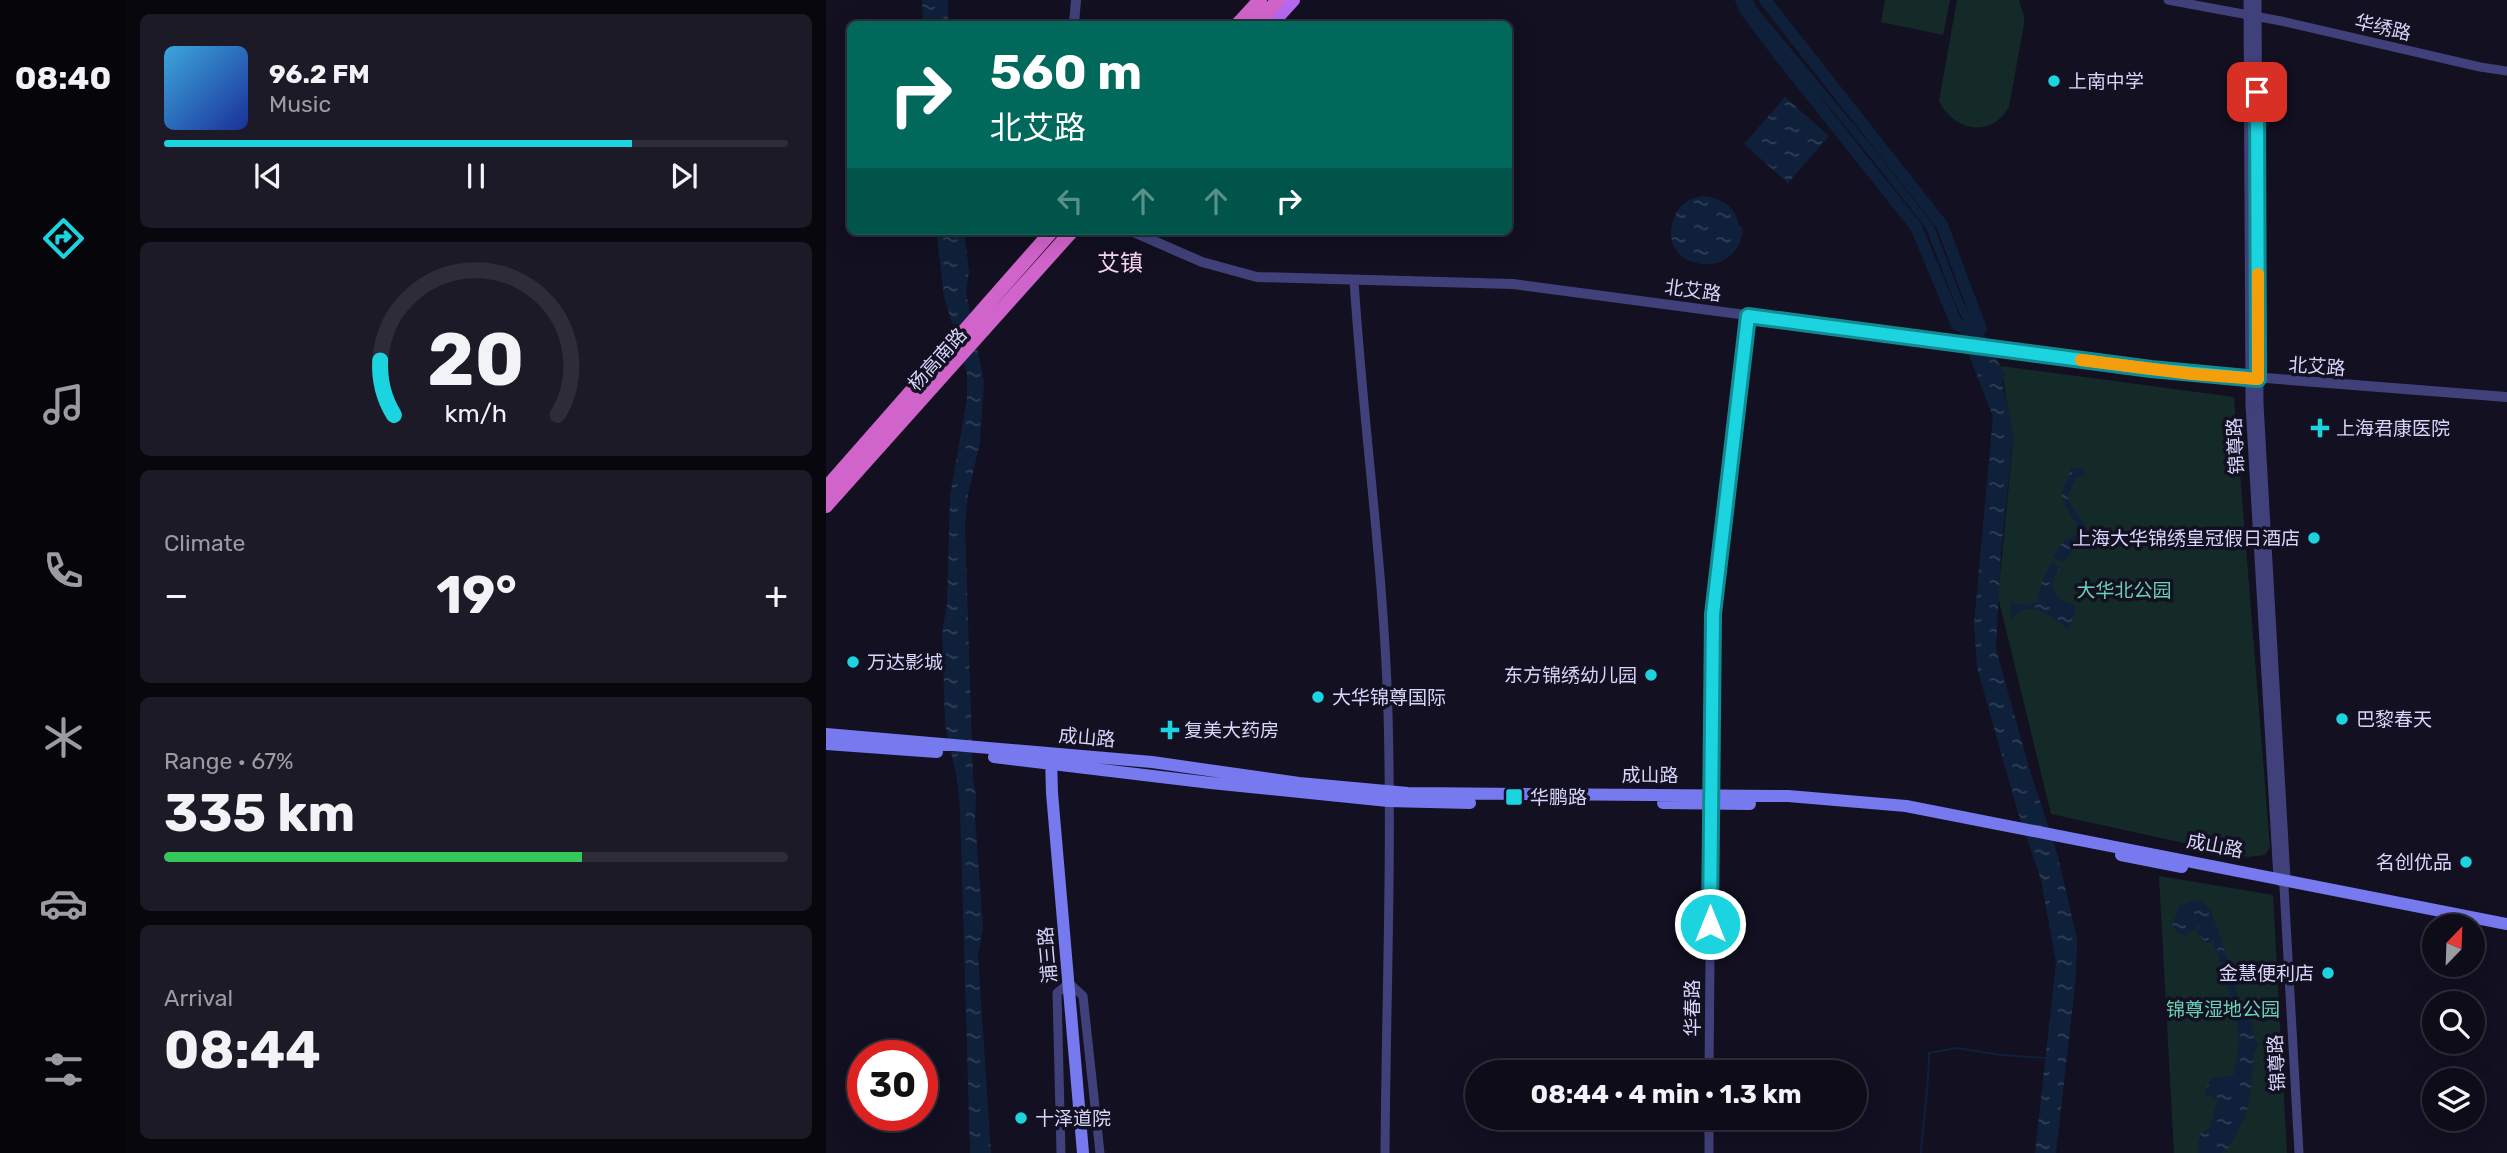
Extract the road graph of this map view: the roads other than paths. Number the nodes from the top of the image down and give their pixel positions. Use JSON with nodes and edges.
{"nodes":[{"id":1,"x":1076,"y":0,"type":"edge"},
{"id":2,"x":1251,"y":0,"type":"edge"},
{"id":3,"x":1260,"y":0,"type":"edge"},
{"id":4,"x":1278,"y":0,"type":"edge"},
{"id":5,"x":1293,"y":0,"type":"edge"},
{"id":6,"x":2168,"y":0,"type":"edge"},
{"id":7,"x":2248,"y":0,"type":"edge"},
{"id":8,"x":2257,"y":0,"type":"edge"},
{"id":9,"x":2252,"y":15,"type":"junction"},
{"id":10,"x":1074,"y":21,"type":"edge"},
{"id":11,"x":1233,"y":21,"type":"edge"},
{"id":12,"x":1241,"y":21,"type":"edge"},
{"id":13,"x":1259,"y":21,"type":"edge"},
{"id":14,"x":1274,"y":21,"type":"edge"},
{"id":15,"x":2507,"y":71,"type":"edge"},
{"id":16,"x":1045,"y":235,"type":"edge"},
{"id":17,"x":1046,"y":235,"type":"edge"},
{"id":18,"x":1068,"y":235,"type":"edge"},
{"id":19,"x":1075,"y":235,"type":"edge"},
{"id":20,"x":1141,"y":235,"type":"edge"},
{"id":21,"x":1354,"y":280,"type":"junction"},
{"id":22,"x":1748,"y":316,"type":"junction"},
{"id":23,"x":2254,"y":378,"type":"junction"},
{"id":24,"x":2507,"y":397,"type":"edge"},
{"id":25,"x":826,"y":482,"type":"edge"},
{"id":26,"x":826,"y":488,"type":"edge"},
{"id":27,"x":826,"y":506,"type":"edge"},
{"id":28,"x":826,"y":515,"type":"edge"},
{"id":29,"x":826,"y":734,"type":"edge"},
{"id":30,"x":826,"y":744,"type":"edge"},
{"id":31,"x":939,"y":748,"type":"junction"},
{"id":32,"x":1051,"y":758,"type":"junction"},
{"id":33,"x":1389,"y":797,"type":"junction"},
{"id":34,"x":1711,"y":799,"type":"junction"},
{"id":35,"x":2283,"y":881,"type":"junction"},
{"id":36,"x":2507,"y":923,"type":"edge"},
{"id":37,"x":2507,"y":932,"type":"edge"},
{"id":38,"x":1069,"y":984,"type":"junction"},
{"id":39,"x":1709,"y":1060,"type":"edge"},
{"id":40,"x":1709,"y":1130,"type":"edge"},
{"id":41,"x":1060,"y":1153,"type":"edge"},
{"id":42,"x":1083,"y":1153,"type":"edge"},
{"id":43,"x":1100,"y":1153,"type":"edge"},
{"id":44,"x":1385,"y":1153,"type":"edge"},
{"id":45,"x":1709,"y":1153,"type":"edge"},
{"id":46,"x":2299,"y":1153,"type":"edge"}],
"edges":[{"from":1,"to":10,"type":"street"},
{"from":2,"to":11,"type":"main road"},
{"from":3,"to":12,"type":"highway"},
{"from":4,"to":13,"type":"highway"},
{"from":5,"to":14,"type":"main road"},
{"from":6,"to":9,"type":"street","name":"华绣路"},
{"from":7,"to":9,"type":"street","name":"锦尊路"},
{"from":8,"to":9,"type":"street","name":"锦尊路"},
{"from":9,"to":15,"type":"street","name":"华绣路"},
{"from":9,"to":23,"type":"street","name":"锦尊路"},
{"from":16,"to":25,"type":"main road","name":"杨高南路"},
{"from":17,"to":26,"type":"highway","name":"杨高南路"},
{"from":18,"to":27,"type":"highway","name":"杨高南路"},
{"from":19,"to":28,"type":"main road","name":"杨高南路"},
{"from":20,"to":21,"type":"street","name":"北艾路"},
{"from":21,"to":22,"type":"street","name":"北艾路"},
{"from":21,"to":33,"type":"street"},
{"from":22,"to":23,"type":"street","name":"北艾路"},
{"from":22,"to":34,"type":"street","name":"华春路"},
{"from":23,"to":24,"type":"street","name":"北艾路"},
{"from":23,"to":35,"type":"street","name":"锦尊路"},
{"from":29,"to":31,"type":"main road","name":"成山路"},
{"from":30,"to":31,"type":"main road","name":"成山路"},
{"from":31,"to":32,"type":"main road","name":"成山路"},
{"from":32,"to":33,"type":"main road","name":"成山路"},
{"from":32,"to":38,"type":"main road","name":"浦三路"},
{"from":33,"to":34,"type":"main road","name":"成山路"},
{"from":33,"to":44,"type":"street"},
{"from":34,"to":35,"type":"main road","name":"成山路"},
{"from":34,"to":39,"type":"street","name":"华春路"},
{"from":35,"to":36,"type":"main road","name":"成山路"},
{"from":35,"to":37,"type":"main road","name":"成山路"},
{"from":35,"to":46,"type":"street","name":"锦尊路"},
{"from":38,"to":41,"type":"street"},
{"from":38,"to":42,"type":"main road","name":"浦三路"},
{"from":38,"to":43,"type":"street"},
{"from":40,"to":45,"type":"street"}]}
